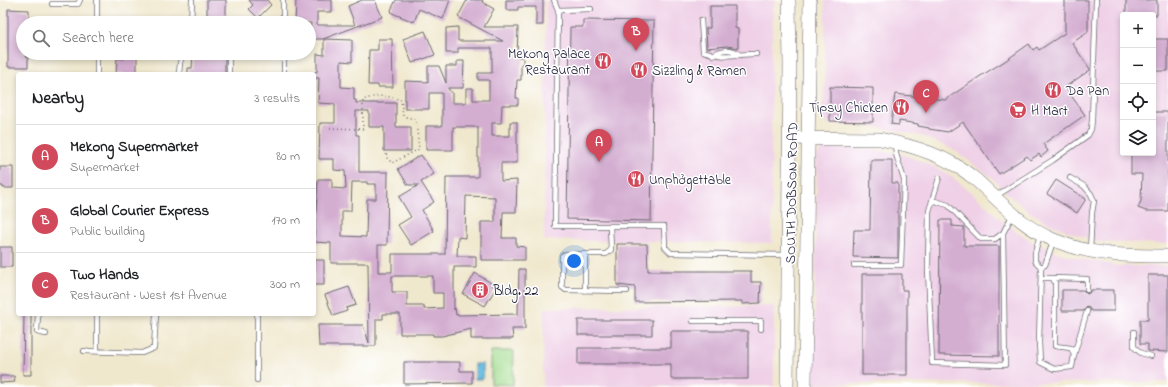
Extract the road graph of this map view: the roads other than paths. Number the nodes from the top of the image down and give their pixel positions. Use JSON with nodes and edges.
{"nodes":[{"id":1,"x":80,"y":0,"type":"edge"},
{"id":2,"x":97,"y":0,"type":"edge"},
{"id":3,"x":192,"y":0,"type":"edge"},
{"id":4,"x":284,"y":0,"type":"edge"},
{"id":5,"x":554,"y":0,"type":"edge"},
{"id":6,"x":789,"y":0,"type":"edge"},
{"id":7,"x":810,"y":0,"type":"edge"},
{"id":8,"x":1096,"y":0,"type":"edge"},
{"id":9,"x":52,"y":4,"type":"dead end"},
{"id":10,"x":591,"y":9,"type":"dead end"},
{"id":11,"x":558,"y":10,"type":"junction"},
{"id":12,"x":97,"y":16,"type":"edge"},
{"id":13,"x":191,"y":16,"type":"edge"},
{"id":14,"x":283,"y":16,"type":"edge"},
{"id":15,"x":701,"y":20,"type":"dead end"},
{"id":16,"x":756,"y":54,"type":"dead end"},
{"id":17,"x":97,"y":60,"type":"edge"},
{"id":18,"x":181,"y":60,"type":"edge"},
{"id":19,"x":229,"y":60,"type":"edge"},
{"id":20,"x":284,"y":60,"type":"edge"},
{"id":21,"x":97,"y":72,"type":"edge"},
{"id":22,"x":179,"y":72,"type":"edge"},
{"id":23,"x":229,"y":72,"type":"edge"},
{"id":24,"x":284,"y":72,"type":"edge"},
{"id":25,"x":789,"y":138,"type":"junction"},
{"id":26,"x":807,"y":138,"type":"junction"},
{"id":27,"x":895,"y":142,"type":"junction"},
{"id":28,"x":939,"y":178,"type":"dead end"},
{"id":29,"x":1070,"y":178,"type":"dead end"},
{"id":30,"x":995,"y":197,"type":"junction"},
{"id":31,"x":932,"y":200,"type":"junction"},
{"id":32,"x":1013,"y":214,"type":"junction"},
{"id":33,"x":610,"y":226,"type":"junction"},
{"id":34,"x":788,"y":226,"type":"junction"},
{"id":35,"x":1003,"y":233,"type":"junction"},
{"id":36,"x":1040,"y":234,"type":"junction"},
{"id":37,"x":1053,"y":240,"type":"junction"},
{"id":38,"x":1090,"y":252,"type":"junction"},
{"id":39,"x":585,"y":254,"type":"junction"},
{"id":40,"x":788,"y":254,"type":"junction"},
{"id":41,"x":1168,"y":256,"type":"edge"},
{"id":42,"x":806,"y":263,"type":"junction"},
{"id":43,"x":854,"y":264,"type":"dead end"},
{"id":44,"x":1043,"y":266,"type":"junction"},
{"id":45,"x":1041,"y":278,"type":"junction"},
{"id":46,"x":1053,"y":278,"type":"junction"},
{"id":47,"x":1087,"y":290,"type":"dead end"},
{"id":48,"x":585,"y":291,"type":"junction"},
{"id":49,"x":627,"y":291,"type":"dead end"},
{"id":50,"x":1087,"y":312,"type":"dead end"},
{"id":51,"x":38,"y":316,"type":"edge"},
{"id":52,"x":97,"y":316,"type":"edge"},
{"id":53,"x":156,"y":316,"type":"edge"},
{"id":54,"x":257,"y":316,"type":"edge"},
{"id":55,"x":693,"y":321,"type":"dead end"},
{"id":56,"x":761,"y":329,"type":"dead end"},
{"id":57,"x":1134,"y":332,"type":"dead end"},
{"id":58,"x":46,"y":334,"type":"dead end"},
{"id":59,"x":84,"y":351,"type":"dead end"},
{"id":60,"x":97,"y":351,"type":"junction"},
{"id":61,"x":1074,"y":355,"type":"junction"},
{"id":62,"x":1151,"y":356,"type":"dead end"},
{"id":63,"x":257,"y":380,"type":"dead end"},
{"id":64,"x":787,"y":387,"type":"edge"},
{"id":65,"x":805,"y":387,"type":"edge"}],
"edges":[{"from":1,"to":9,"type":"lane"},
{"from":2,"to":12,"type":"lane"},
{"from":3,"to":13,"type":"lane"},
{"from":4,"to":14,"type":"lane"},
{"from":5,"to":11,"type":"lane"},
{"from":6,"to":25,"type":"main road","name":"SOUTH DOBSON ROAD"},
{"from":7,"to":26,"type":"main road","name":"SOUTH DOBSON ROAD"},
{"from":8,"to":30,"type":"lane"},
{"from":10,"to":11,"type":"lane"},
{"from":11,"to":33,"type":"lane"},
{"from":15,"to":16,"type":"lane"},
{"from":17,"to":21,"type":"lane"},
{"from":18,"to":22,"type":"lane"},
{"from":19,"to":23,"type":"lane"},
{"from":20,"to":24,"type":"lane"},
{"from":25,"to":26,"type":"main road"},
{"from":25,"to":34,"type":"main road","name":"SOUTH DOBSON ROAD"},
{"from":26,"to":27,"type":"main road"},
{"from":26,"to":42,"type":"main road","name":"SOUTH DOBSON ROAD"},
{"from":27,"to":30,"type":"main road"},
{"from":27,"to":43,"type":"lane"},
{"from":28,"to":31,"type":"lane"},
{"from":29,"to":38,"type":"lane"},
{"from":30,"to":32,"type":"main road"},
{"from":31,"to":35,"type":"lane"},
{"from":31,"to":35,"type":"lane"},
{"from":32,"to":35,"type":"lane"},
{"from":32,"to":36,"type":"main road"},
{"from":33,"to":39,"type":"lane"},
{"from":33,"to":40,"type":"lane"},
{"from":34,"to":40,"type":"main road","name":"SOUTH DOBSON ROAD"},
{"from":34,"to":42,"type":"main road"},
{"from":36,"to":37,"type":"main road"},
{"from":36,"to":44,"type":"lane"},
{"from":37,"to":38,"type":"main road"},
{"from":37,"to":44,"type":"lane"},
{"from":38,"to":41,"type":"main road"},
{"from":39,"to":48,"type":"lane"},
{"from":39,"to":48,"type":"lane"},
{"from":40,"to":64,"type":"main road","name":"SOUTH DOBSON ROAD"},
{"from":42,"to":65,"type":"main road","name":"SOUTH DOBSON ROAD"},
{"from":44,"to":45,"type":"lane"},
{"from":45,"to":46,"type":"lane"},
{"from":45,"to":61,"type":"lane"},
{"from":46,"to":47,"type":"lane"},
{"from":46,"to":61,"type":"lane"},
{"from":48,"to":49,"type":"lane"},
{"from":50,"to":61,"type":"lane"},
{"from":51,"to":58,"type":"lane"},
{"from":52,"to":60,"type":"lane"},
{"from":53,"to":60,"type":"lane"},
{"from":54,"to":63,"type":"lane"},
{"from":55,"to":56,"type":"lane"},
{"from":57,"to":62,"type":"lane"},
{"from":59,"to":60,"type":"lane"}]}
